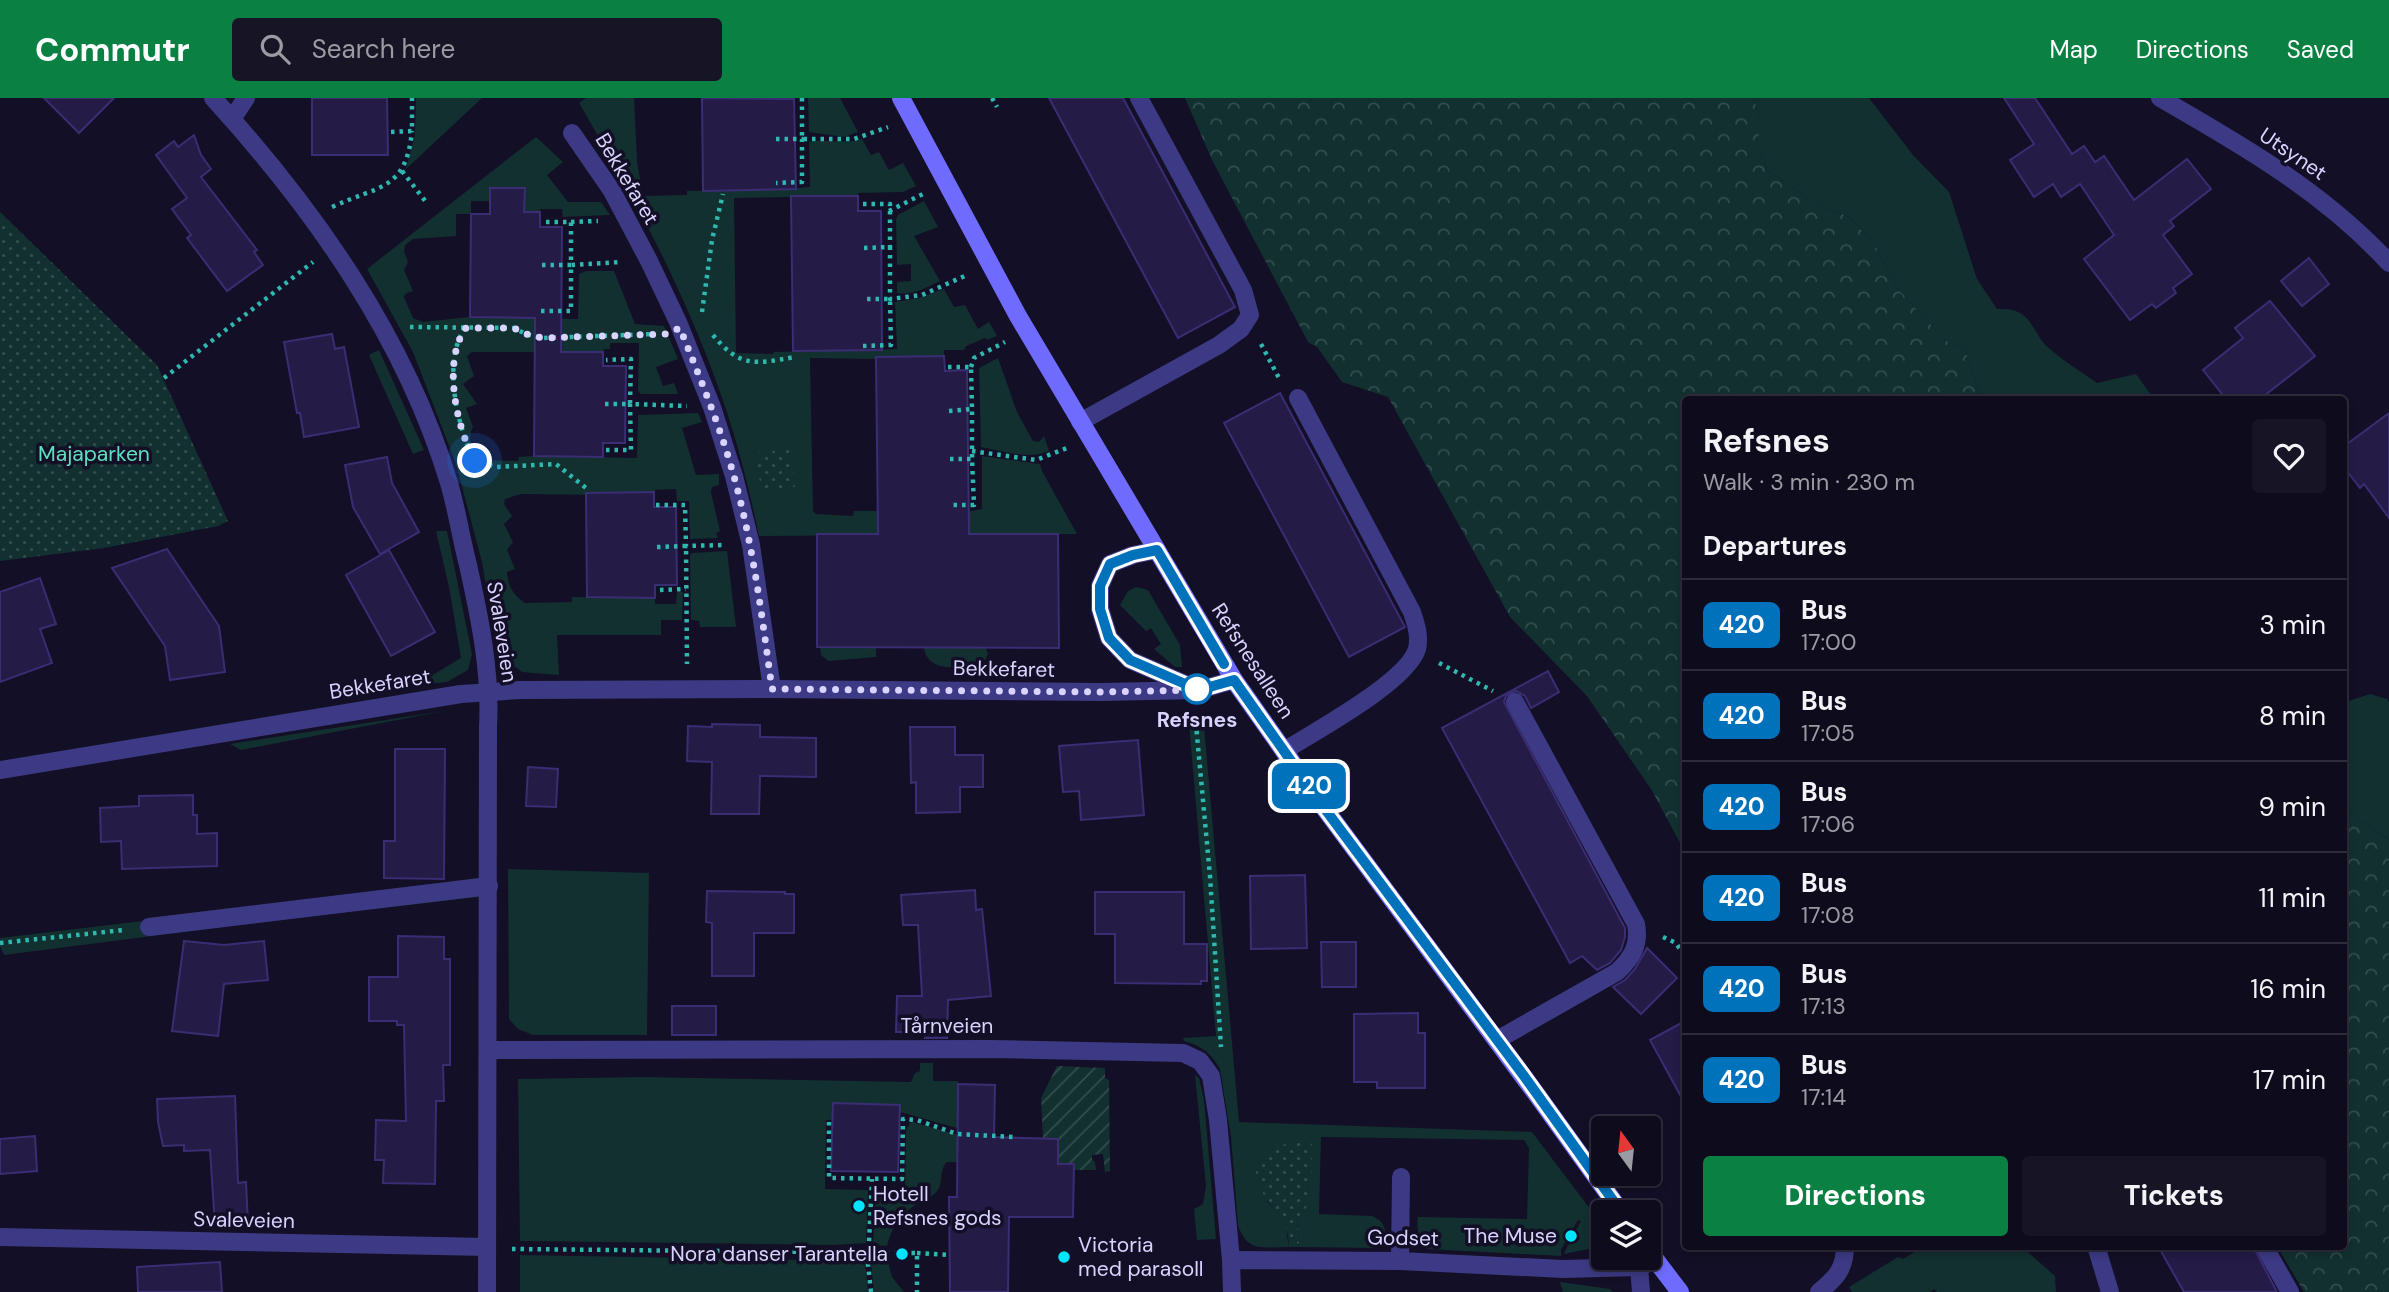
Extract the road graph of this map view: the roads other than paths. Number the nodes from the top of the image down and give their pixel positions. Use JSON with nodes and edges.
{"nodes":[{"id":1,"x":213,"y":98,"type":"edge"},
{"id":2,"x":246,"y":98,"type":"edge"},
{"id":3,"x":901,"y":98,"type":"edge"},
{"id":4,"x":1139,"y":98,"type":"edge"},
{"id":5,"x":2160,"y":98,"type":"edge"},
{"id":6,"x":232,"y":119,"type":"junction"},
{"id":7,"x":572,"y":133,"type":"dead end"},
{"id":8,"x":2389,"y":263,"type":"edge"},
{"id":9,"x":1298,"y":398,"type":"road end"},
{"id":10,"x":1080,"y":422,"type":"junction"},
{"id":11,"x":1157,"y":550,"type":"junction"},
{"id":12,"x":1234,"y":680,"type":"junction"},
{"id":13,"x":772,"y":689,"type":"junction"},
{"id":14,"x":1199,"y":690,"type":"junction"},
{"id":15,"x":489,"y":692,"type":"junction"},
{"id":16,"x":1515,"y":702,"type":"road end"},
{"id":17,"x":1284,"y":751,"type":"junction"},
{"id":18,"x":0,"y":769,"type":"edge"},
{"id":19,"x":489,"y":886,"type":"junction"},
{"id":20,"x":149,"y":927,"type":"road end"},
{"id":21,"x":1497,"y":1040,"type":"junction"},
{"id":22,"x":489,"y":1050,"type":"junction"},
{"id":23,"x":1401,"y":1177,"type":"dead end"},
{"id":24,"x":1613,"y":1200,"type":"edge"},
{"id":25,"x":0,"y":1237,"type":"edge"},
{"id":26,"x":487,"y":1247,"type":"junction"},
{"id":27,"x":1845,"y":1250,"type":"edge"},
{"id":28,"x":2097,"y":1250,"type":"edge"},
{"id":29,"x":2266,"y":1250,"type":"edge"},
{"id":30,"x":1231,"y":1259,"type":"junction"},
{"id":31,"x":1400,"y":1261,"type":"junction"},
{"id":32,"x":1661,"y":1267,"type":"edge"},
{"id":33,"x":1591,"y":1268,"type":"edge"},
{"id":34,"x":1639,"y":1270,"type":"edge"},
{"id":35,"x":487,"y":1292,"type":"edge"},
{"id":36,"x":1232,"y":1292,"type":"edge"},
{"id":37,"x":1642,"y":1292,"type":"edge"},
{"id":38,"x":1680,"y":1292,"type":"edge"},
{"id":39,"x":1819,"y":1292,"type":"edge"},
{"id":40,"x":2110,"y":1292,"type":"edge"},
{"id":41,"x":2290,"y":1292,"type":"edge"}],
"edges":[{"from":1,"to":6,"type":"street","name":"Svaleveien"},
{"from":2,"to":6,"type":"street"},
{"from":3,"to":10,"type":"street","name":"Refsnesalleen"},
{"from":4,"to":10,"type":"street"},
{"from":5,"to":8,"type":"street","name":"Utsynet"},
{"from":6,"to":15,"type":"street","name":"Svaleveien"},
{"from":7,"to":13,"type":"street","name":"Bekkefaret"},
{"from":9,"to":17,"type":"street"},
{"from":10,"to":11,"type":"street","name":"Refsnesalleen"},
{"from":11,"to":12,"type":"street","name":"Refsnesalleen"},
{"from":11,"to":14,"type":"street"},
{"from":12,"to":14,"type":"street","name":"Bekkefaret"},
{"from":12,"to":17,"type":"street","name":"Refsnesalleen"},
{"from":13,"to":14,"type":"street","name":"Bekkefaret"},
{"from":13,"to":15,"type":"street","name":"Bekkefaret"},
{"from":15,"to":18,"type":"street","name":"Bekkefaret"},
{"from":15,"to":19,"type":"street","name":"Svaleveien"},
{"from":16,"to":21,"type":"street"},
{"from":17,"to":21,"type":"street","name":"Refsnesalleen"},
{"from":19,"to":20,"type":"street"},
{"from":19,"to":22,"type":"street","name":"Svaleveien"},
{"from":21,"to":24,"type":"street","name":"Refsnesalleen"},
{"from":22,"to":26,"type":"street","name":"Svaleveien"},
{"from":22,"to":30,"type":"street","name":"Tårnveien"},
{"from":23,"to":31,"type":"street"},
{"from":25,"to":26,"type":"street","name":"Svaleveien"},
{"from":26,"to":35,"type":"street","name":"Svaleveien"},
{"from":27,"to":39,"type":"street"},
{"from":28,"to":40,"type":"street"},
{"from":29,"to":41,"type":"street"},
{"from":30,"to":31,"type":"street","name":"Godset"},
{"from":30,"to":36,"type":"street"},
{"from":31,"to":33,"type":"street","name":"Godset"},
{"from":32,"to":38,"type":"street"},
{"from":34,"to":37,"type":"street"}]}
